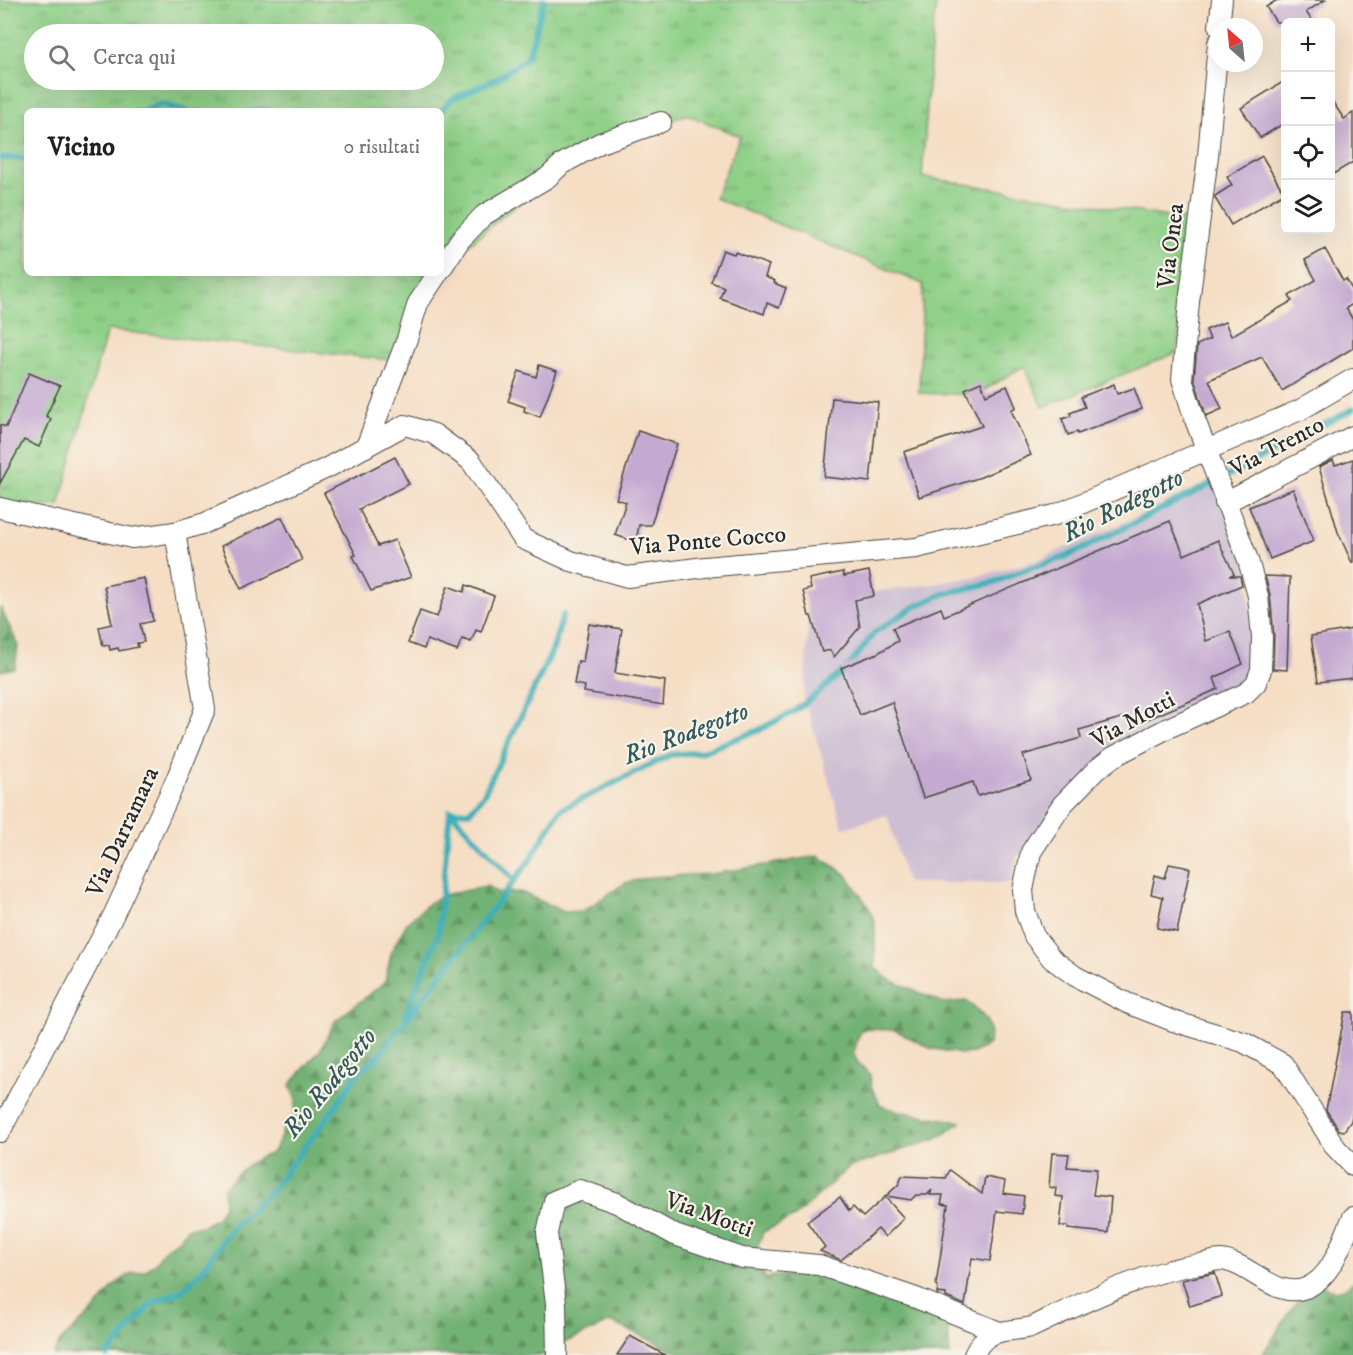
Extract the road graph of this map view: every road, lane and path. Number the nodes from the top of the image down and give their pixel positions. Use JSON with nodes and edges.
{"nodes":[{"id":1,"x":1222,"y":0,"type":"edge"},
{"id":2,"x":1220,"y":18,"type":"edge"},
{"id":3,"x":1215,"y":72,"type":"edge"},
{"id":4,"x":661,"y":122,"type":"dead end"},
{"id":5,"x":444,"y":264,"type":"edge"},
{"id":6,"x":436,"y":276,"type":"edge"},
{"id":7,"x":1353,"y":379,"type":"edge"},
{"id":8,"x":1353,"y":436,"type":"edge"},
{"id":9,"x":366,"y":447,"type":"junction"},
{"id":10,"x":1210,"y":459,"type":"junction"},
{"id":11,"x":1224,"y":499,"type":"junction"},
{"id":12,"x":0,"y":508,"type":"edge"},
{"id":13,"x":175,"y":532,"type":"junction"},
{"id":14,"x":0,"y":1132,"type":"edge"},
{"id":15,"x":1353,"y":1166,"type":"edge"},
{"id":16,"x":1353,"y":1217,"type":"edge"},
{"id":17,"x":997,"y":1331,"type":"junction"},
{"id":18,"x":557,"y":1355,"type":"edge"},
{"id":19,"x":974,"y":1355,"type":"edge"}],
"edges":[{"from":1,"to":2,"type":"street"},
{"from":3,"to":10,"type":"street","name":"Via Onea"},
{"from":4,"to":5,"type":"street"},
{"from":6,"to":9,"type":"street"},
{"from":7,"to":10,"type":"street","name":"Via Ponte Cocco"},
{"from":8,"to":11,"type":"street","name":"Via Trento"},
{"from":9,"to":10,"type":"street","name":"Via Ponte Cocco"},
{"from":9,"to":13,"type":"street","name":"Via Ponte Cocco"},
{"from":10,"to":11,"type":"street","name":"Via Motti"},
{"from":11,"to":15,"type":"street","name":"Via Motti"},
{"from":12,"to":13,"type":"street","name":"Via Ponte Cocco"},
{"from":13,"to":14,"type":"street","name":"Via Darramara"},
{"from":16,"to":17,"type":"street","name":"Via Motti"},
{"from":17,"to":18,"type":"street","name":"Via Motti"},
{"from":17,"to":19,"type":"street"}]}
